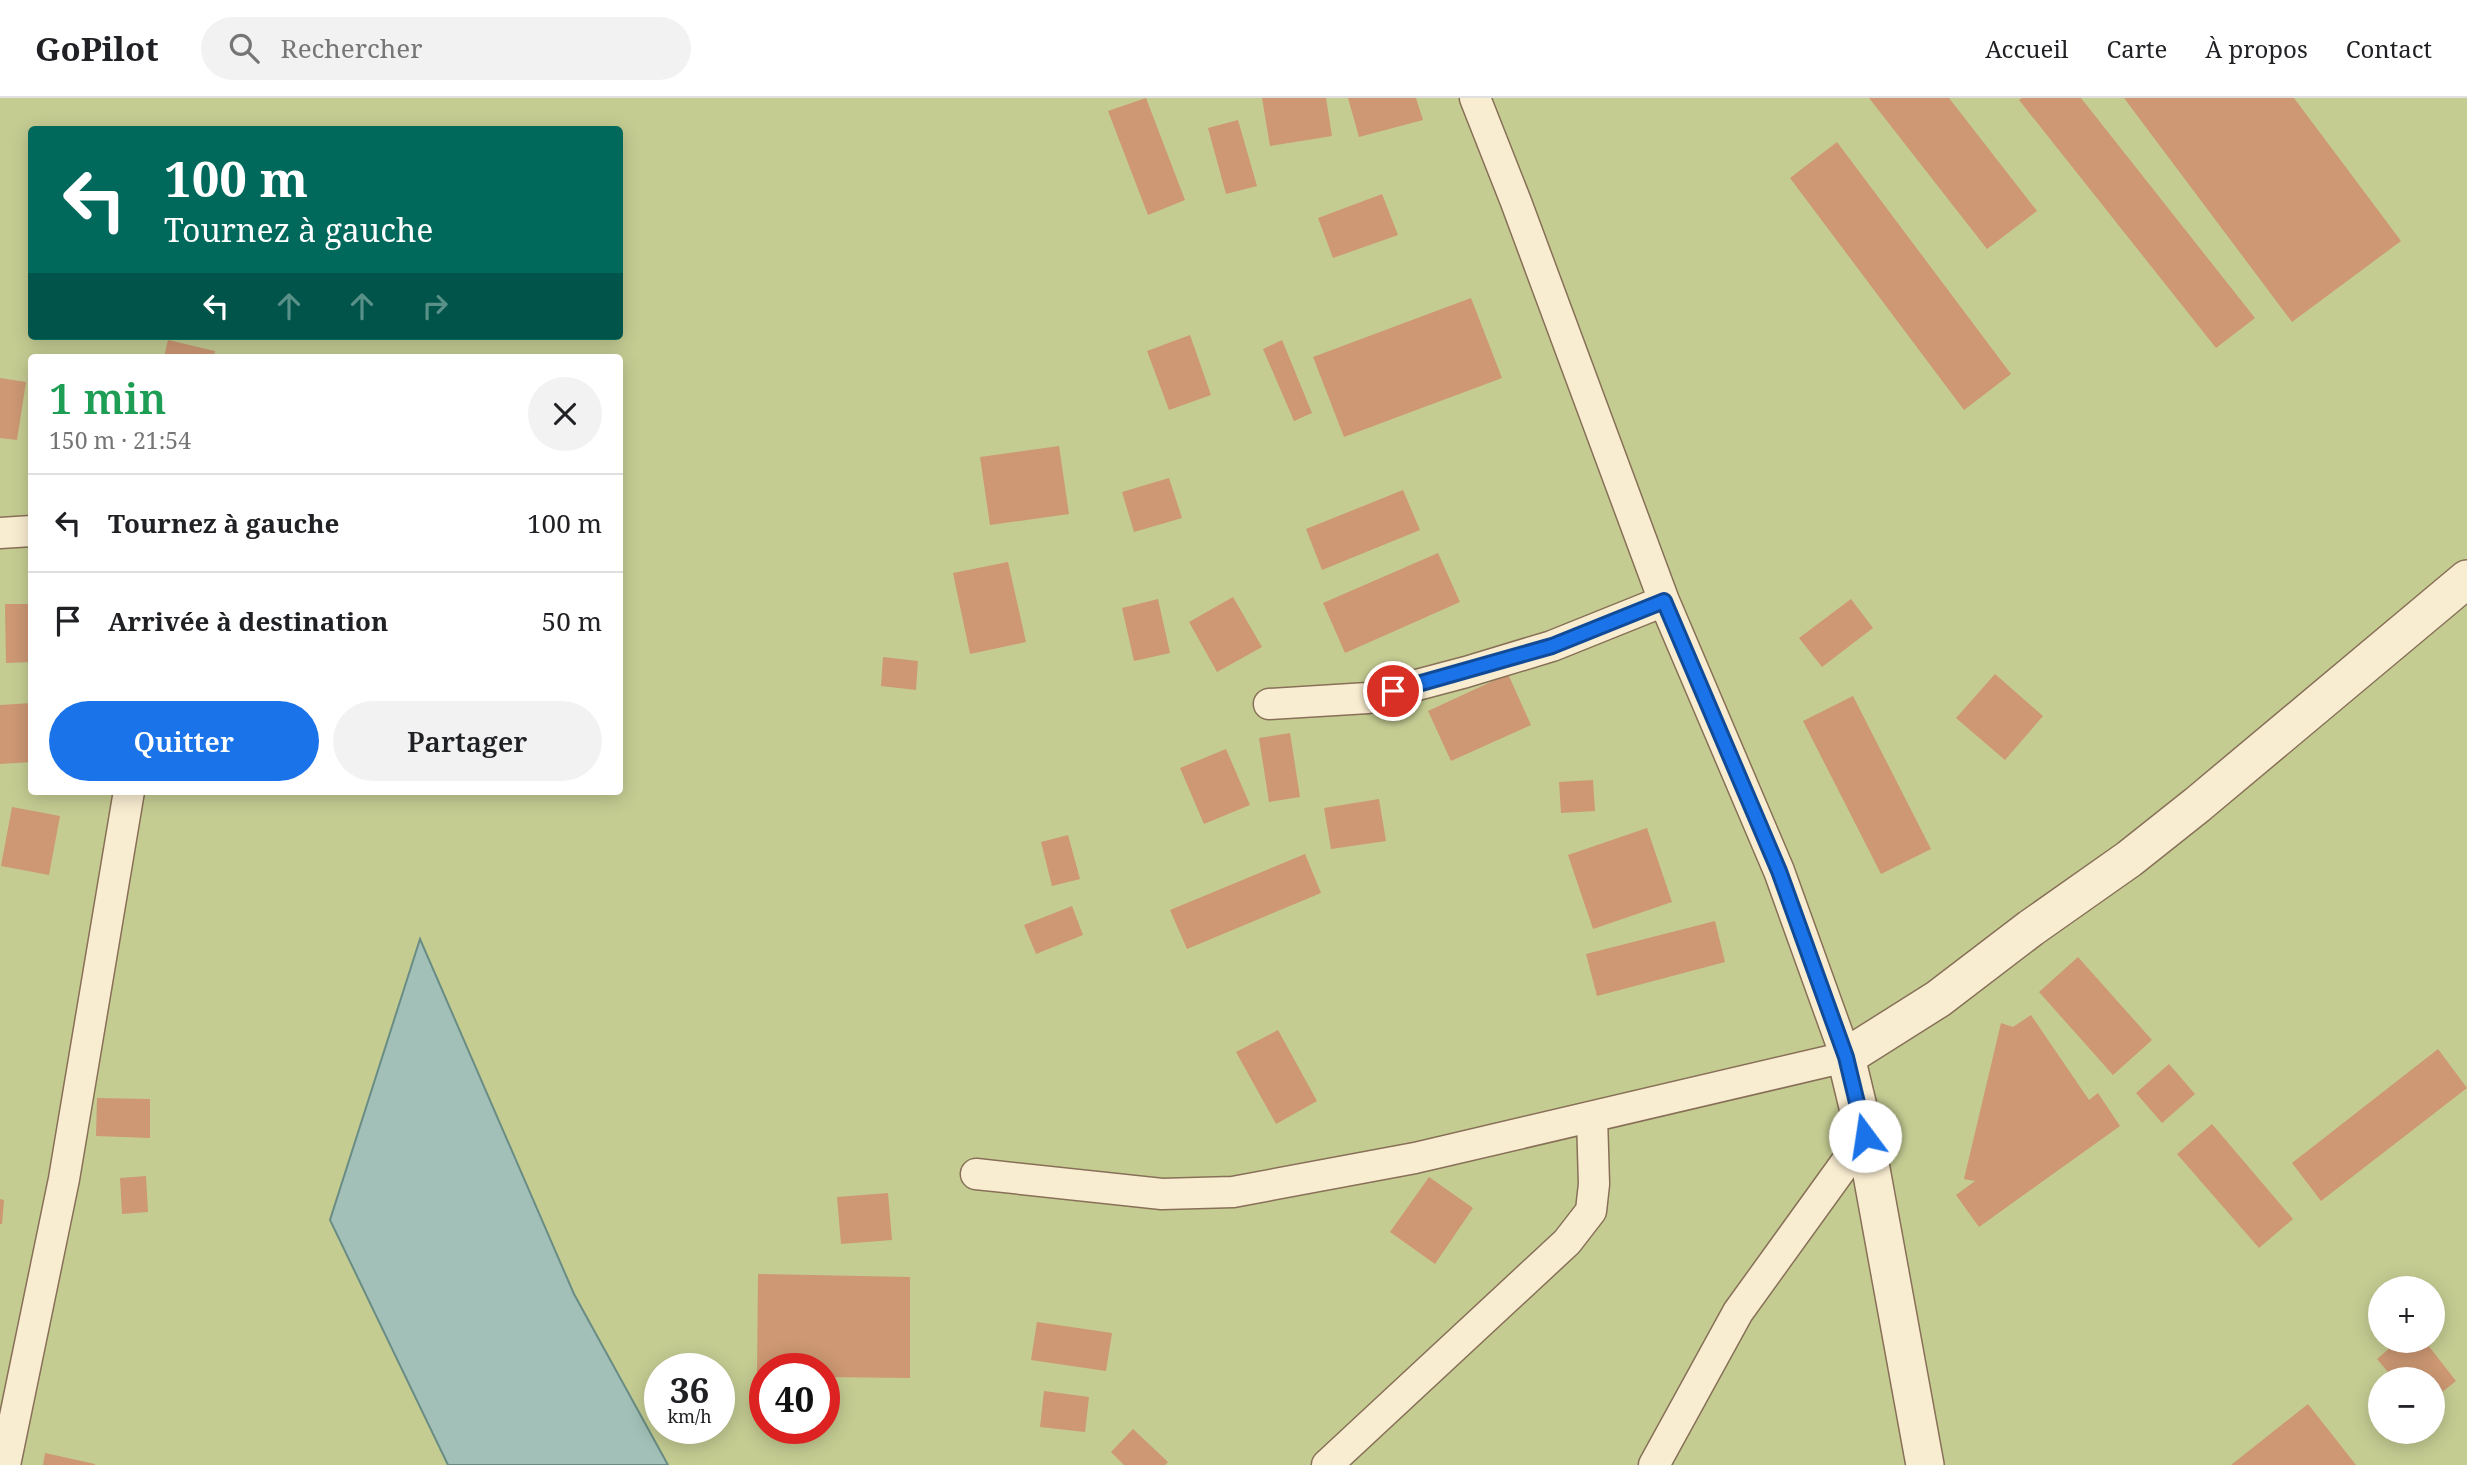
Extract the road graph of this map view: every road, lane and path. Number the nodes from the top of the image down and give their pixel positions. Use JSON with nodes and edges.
{"nodes":[{"id":1,"x":1475,"y":98,"type":"edge"},
{"id":2,"x":28,"y":531,"type":"edge"},
{"id":3,"x":0,"y":533,"type":"edge"},
{"id":4,"x":2467,"y":579,"type":"edge"},
{"id":5,"x":1664,"y":601,"type":"junction"},
{"id":6,"x":1269,"y":704,"type":"dead end"},
{"id":7,"x":128,"y":795,"type":"edge"},
{"id":8,"x":1846,"y":1057,"type":"junction"},
{"id":9,"x":1592,"y":1117,"type":"junction"},
{"id":10,"x":1865,"y":1136,"type":"junction"},
{"id":11,"x":976,"y":1174,"type":"dead end"},
{"id":12,"x":5,"y":1465,"type":"edge"},
{"id":13,"x":1327,"y":1465,"type":"edge"},
{"id":14,"x":1654,"y":1465,"type":"edge"},
{"id":15,"x":1925,"y":1465,"type":"edge"}],
"edges":[{"from":1,"to":5,"type":"street"},
{"from":2,"to":3,"type":"street"},
{"from":4,"to":8,"type":"street"},
{"from":5,"to":6,"type":"street"},
{"from":5,"to":8,"type":"street"},
{"from":7,"to":12,"type":"street"},
{"from":8,"to":9,"type":"street"},
{"from":8,"to":10,"type":"street"},
{"from":9,"to":11,"type":"street"},
{"from":9,"to":13,"type":"street"},
{"from":10,"to":14,"type":"street"},
{"from":10,"to":15,"type":"street"}]}
